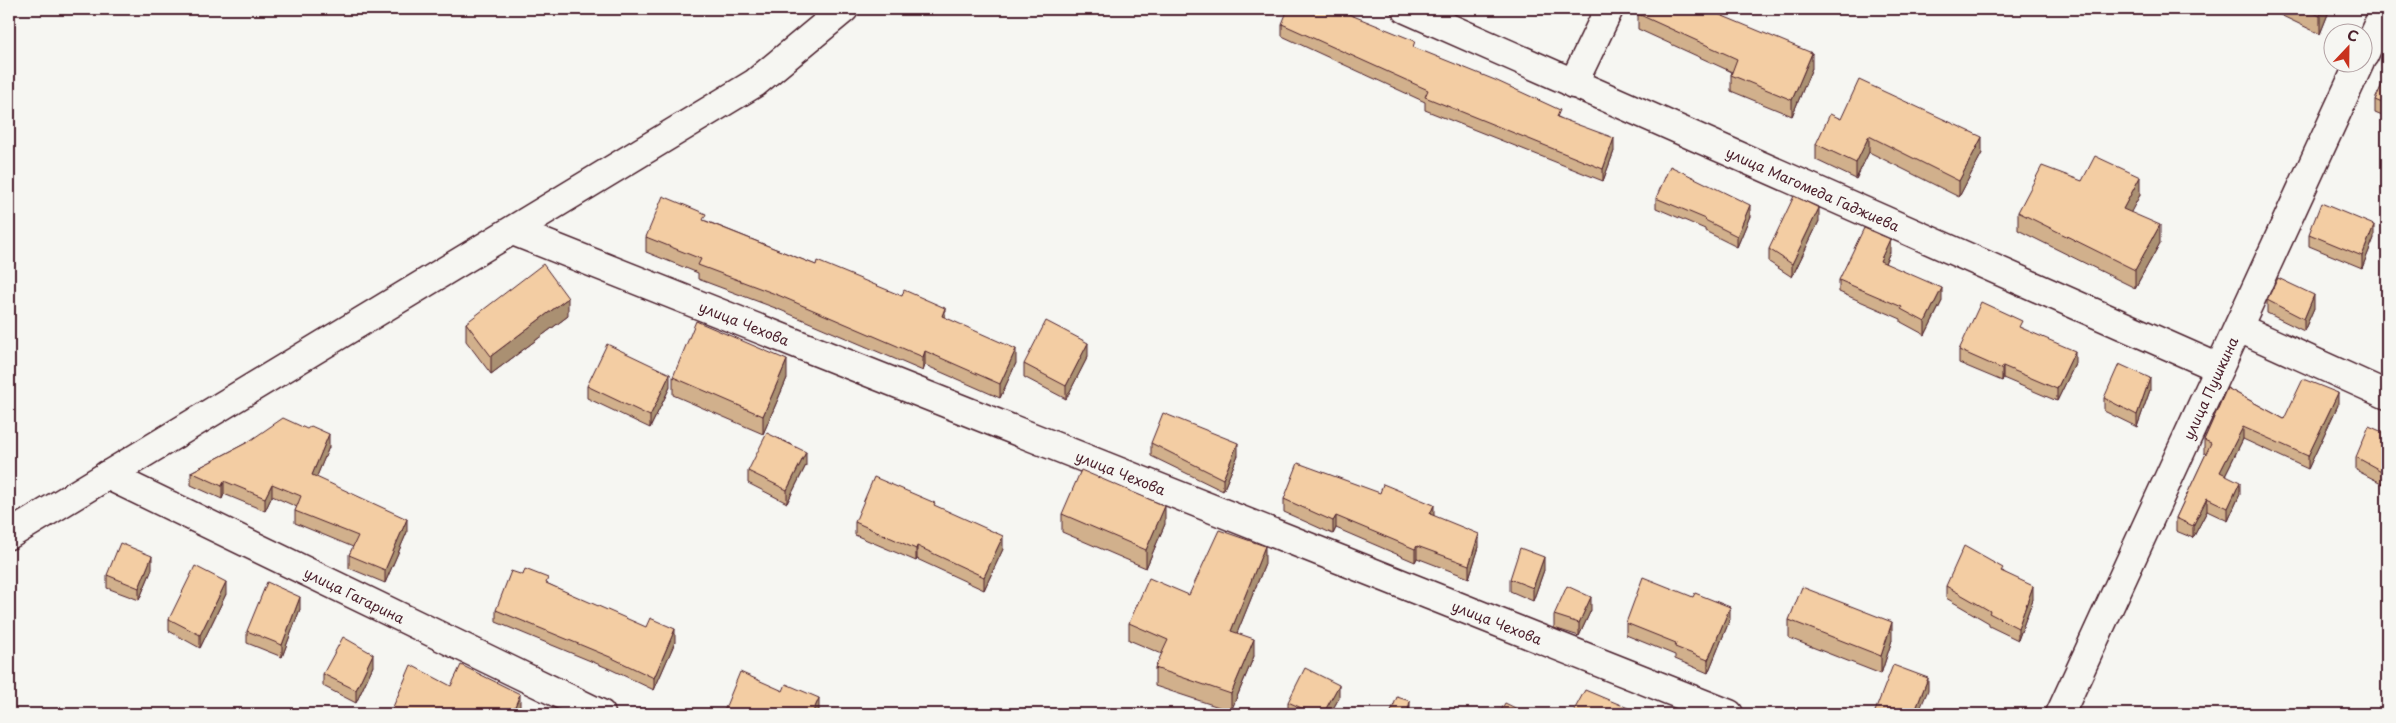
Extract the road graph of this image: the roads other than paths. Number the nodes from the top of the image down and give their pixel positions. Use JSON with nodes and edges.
{"nodes":[{"id":1,"x":844,"y":9,"type":"edge"},
{"id":2,"x":1406,"y":9,"type":"edge"},
{"id":3,"x":1609,"y":9,"type":"edge"},
{"id":4,"x":2385,"y":9,"type":"edge"},
{"id":5,"x":2374,"y":33,"type":"edge"},
{"id":6,"x":2355,"y":72,"type":"edge"},
{"id":7,"x":1573,"y":84,"type":"junction"},
{"id":8,"x":513,"y":231,"type":"junction"},
{"id":9,"x":2239,"y":328,"type":"junction"},
{"id":10,"x":2219,"y":368,"type":"junction"},
{"id":11,"x":2387,"y":395,"type":"edge"},
{"id":12,"x":107,"y":475,"type":"junction"},
{"id":13,"x":9,"y":535,"type":"edge"},
{"id":14,"x":600,"y":714,"type":"edge"},
{"id":15,"x":1728,"y":714,"type":"edge"},
{"id":16,"x":2060,"y":714,"type":"edge"}],
"edges":[{"from":1,"to":8,"type":"street"},
{"from":2,"to":7,"type":"street","name":"улица Магомеда Гаджиева"},
{"from":3,"to":7,"type":"street"},
{"from":4,"to":5,"type":"street"},
{"from":6,"to":9,"type":"street","name":"улица Пушкина"},
{"from":7,"to":10,"type":"street","name":"улица Магомеда Гаджиева"},
{"from":8,"to":12,"type":"street"},
{"from":8,"to":15,"type":"street","name":"улица Чехова"},
{"from":9,"to":10,"type":"street","name":"улица Пушкина"},
{"from":9,"to":11,"type":"street"},
{"from":10,"to":16,"type":"street","name":"улица Пушкина"},
{"from":12,"to":13,"type":"street"},
{"from":12,"to":14,"type":"street","name":"улица Гагарина"}]}
